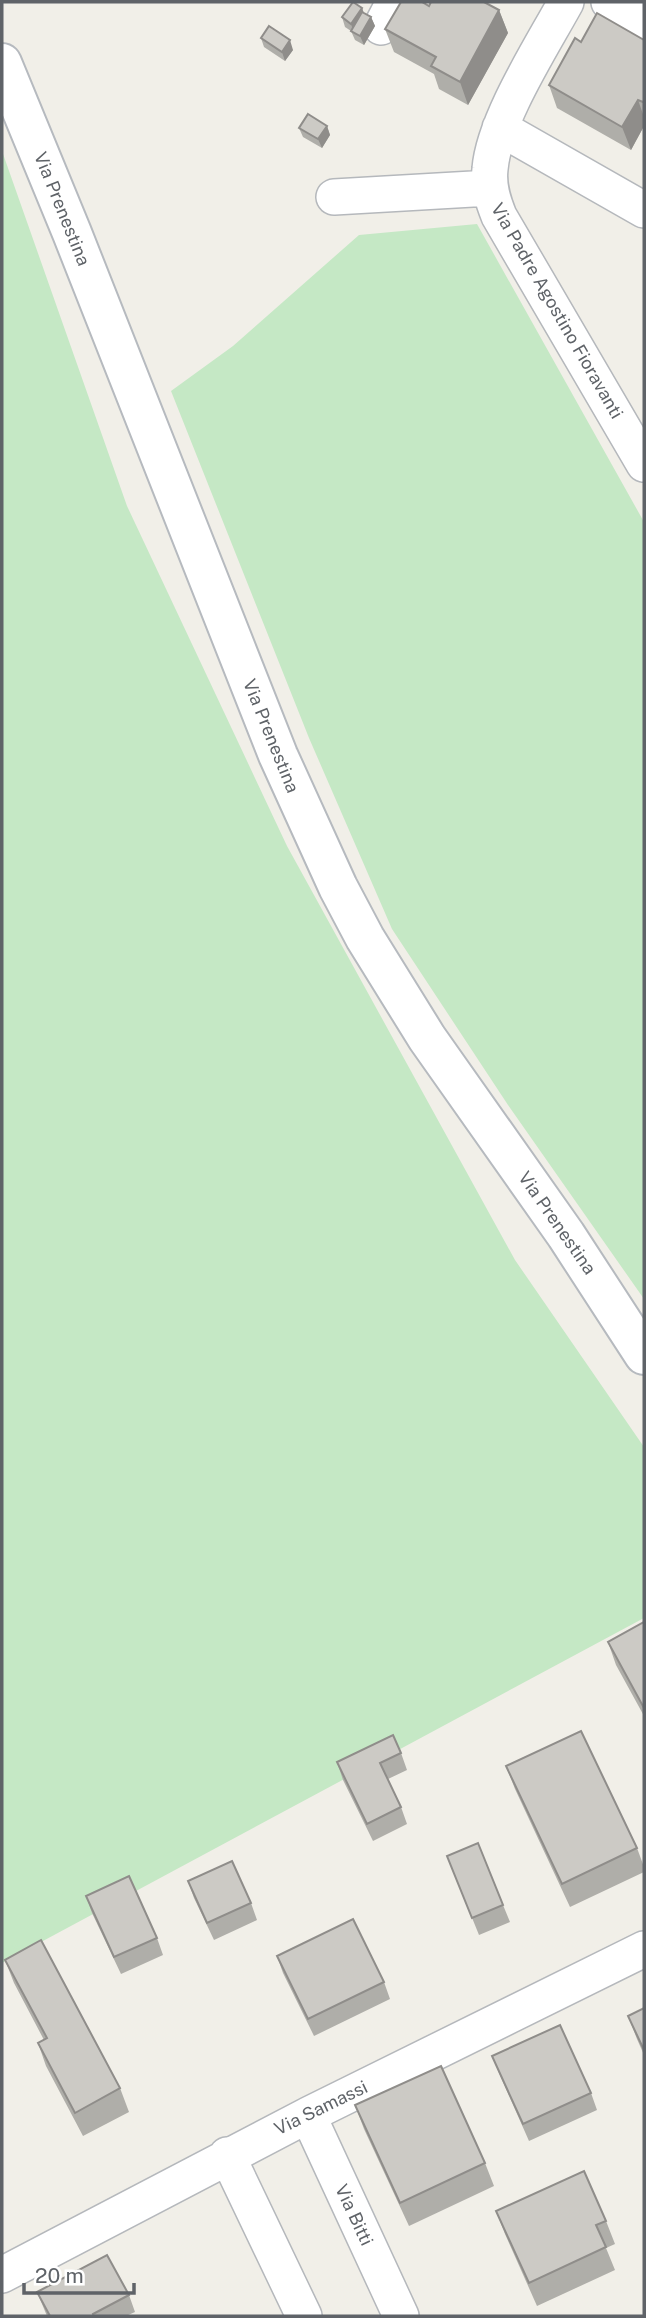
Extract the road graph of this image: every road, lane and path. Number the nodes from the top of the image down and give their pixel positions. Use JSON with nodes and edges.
{"nodes":[{"id":1,"x":566,"y":2,"type":"edge"},
{"id":2,"x":609,"y":2,"type":"edge"},
{"id":3,"x":644,"y":21,"type":"edge"},
{"id":4,"x":2,"y":63,"type":"edge"},
{"id":5,"x":500,"y":128,"type":"junction"},
{"id":6,"x":490,"y":188,"type":"junction"},
{"id":7,"x":334,"y":197,"type":"dead end"},
{"id":8,"x":644,"y":211,"type":"edge"},
{"id":9,"x":644,"y":464,"type":"edge"},
{"id":10,"x":644,"y":1355,"type":"edge"},
{"id":11,"x":644,"y":1949,"type":"edge"},
{"id":12,"x":307,"y":2115,"type":"junction"},
{"id":13,"x":227,"y":2155,"type":"junction"},
{"id":14,"x":2,"y":2276,"type":"edge"},
{"id":15,"x":304,"y":2316,"type":"edge"},
{"id":16,"x":401,"y":2316,"type":"edge"}],
"edges":[{"from":1,"to":5,"type":"street","name":"Via Padre Agostino Fioravanti"},
{"from":2,"to":3,"type":"street"},
{"from":4,"to":10,"type":"main road","name":"Via Prenestina"},
{"from":5,"to":6,"type":"street","name":"Via Padre Agostino Fioravanti"},
{"from":5,"to":8,"type":"street"},
{"from":6,"to":7,"type":"street"},
{"from":6,"to":9,"type":"street","name":"Via Padre Agostino Fioravanti"},
{"from":11,"to":12,"type":"street","name":"Via Samassi"},
{"from":12,"to":13,"type":"street","name":"Via Samassi"},
{"from":12,"to":16,"type":"street","name":"Via Bitti"},
{"from":13,"to":14,"type":"street","name":"Via Samassi"},
{"from":13,"to":15,"type":"street"}]}
